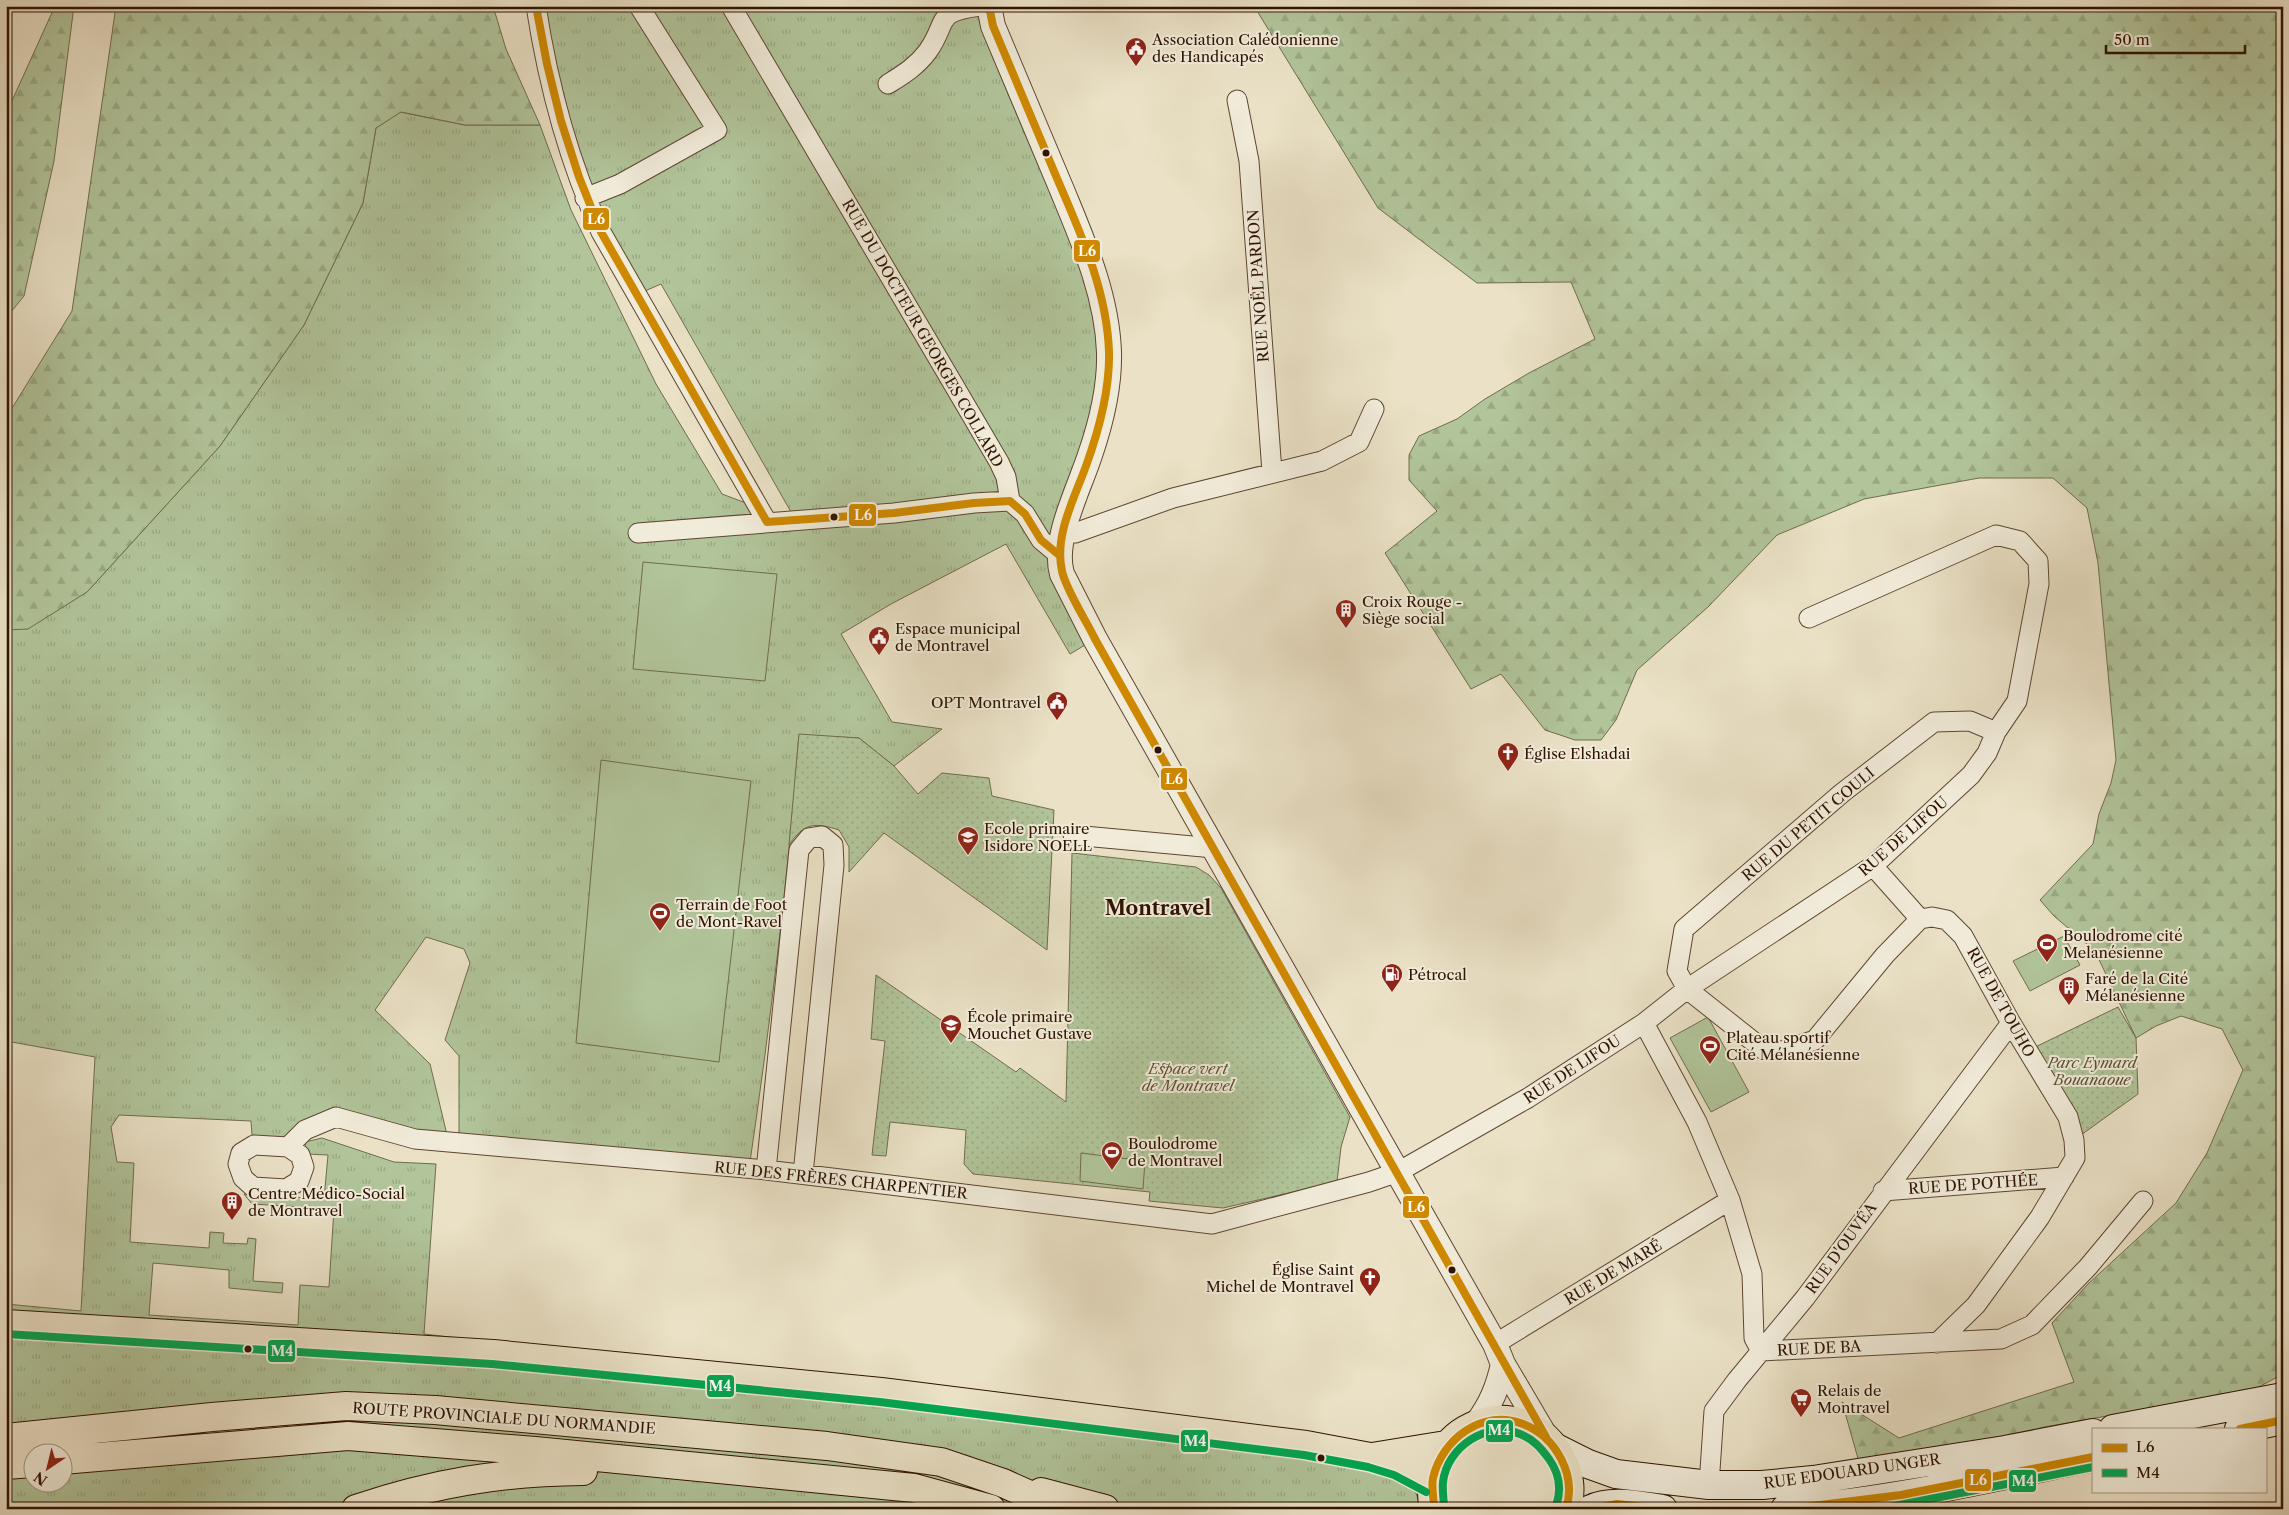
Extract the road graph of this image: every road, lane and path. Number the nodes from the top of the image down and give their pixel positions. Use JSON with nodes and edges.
{"nodes":[{"id":1,"x":536,"y":6,"type":"edge"},
{"id":2,"x":639,"y":6,"type":"edge"},
{"id":3,"x":731,"y":6,"type":"edge"},
{"id":4,"x":980,"y":6,"type":"edge"},
{"id":5,"x":989,"y":6,"type":"edge"},
{"id":6,"x":888,"y":84,"type":"dead end"},
{"id":7,"x":1237,"y":100,"type":"dead end"},
{"id":8,"x":586,"y":198,"type":"junction"},
{"id":9,"x":1374,"y":409,"type":"dead end"},
{"id":10,"x":1272,"y":472,"type":"junction"},
{"id":11,"x":1010,"y":501,"type":"junction"},
{"id":12,"x":767,"y":522,"type":"junction"},
{"id":13,"x":1064,"y":529,"type":"junction"},
{"id":14,"x":638,"y":532,"type":"dead end"},
{"id":15,"x":1058,"y":555,"type":"junction"},
{"id":16,"x":1809,"y":618,"type":"dead end"},
{"id":17,"x":1996,"y":732,"type":"junction"},
{"id":18,"x":1073,"y":834,"type":"dead end"},
{"id":19,"x":1214,"y":848,"type":"junction"},
{"id":20,"x":1873,"y":866,"type":"junction"},
{"id":21,"x":1920,"y":919,"type":"junction"},
{"id":22,"x":1686,"y":989,"type":"junction"},
{"id":23,"x":1644,"y":1023,"type":"junction"},
{"id":24,"x":2011,"y":1023,"type":"junction"},
{"id":25,"x":288,"y":1147,"type":"dead end"},
{"id":26,"x":766,"y":1170,"type":"junction"},
{"id":27,"x":1398,"y":1172,"type":"junction"},
{"id":28,"x":803,"y":1174,"type":"junction"},
{"id":29,"x":2064,"y":1177,"type":"junction"},
{"id":30,"x":1883,"y":1191,"type":"junction"},
{"id":31,"x":1730,"y":1200,"type":"junction"},
{"id":32,"x":2143,"y":1201,"type":"dead end"},
{"id":33,"x":6,"y":1324,"type":"edge"},
{"id":34,"x":1937,"y":1343,"type":"junction"},
{"id":35,"x":1761,"y":1351,"type":"junction"},
{"id":36,"x":1499,"y":1354,"type":"junction"},
{"id":37,"x":2283,"y":1397,"type":"edge"},
{"id":38,"x":2283,"y":1420,"type":"edge"},
{"id":39,"x":1477,"y":1423,"type":"junction"},
{"id":40,"x":2118,"y":1428,"type":"edge"},
{"id":41,"x":2244,"y":1428,"type":"edge"},
{"id":42,"x":2092,"y":1433,"type":"edge"},
{"id":43,"x":6,"y":1438,"type":"edge"},
{"id":44,"x":1551,"y":1443,"type":"junction"},
{"id":45,"x":1446,"y":1445,"type":"junction"},
{"id":46,"x":1370,"y":1457,"type":"junction"},
{"id":47,"x":2092,"y":1457,"type":"edge"},
{"id":48,"x":72,"y":1459,"type":"edge"},
{"id":49,"x":22,"y":1464,"type":"edge"},
{"id":50,"x":6,"y":1465,"type":"edge"},
{"id":51,"x":720,"y":1469,"type":"junction"},
{"id":52,"x":1003,"y":1483,"type":"junction"},
{"id":53,"x":1709,"y":1485,"type":"junction"},
{"id":54,"x":1433,"y":1496,"type":"edge"},
{"id":55,"x":356,"y":1509,"type":"edge"},
{"id":56,"x":992,"y":1509,"type":"edge"},
{"id":57,"x":1061,"y":1509,"type":"edge"},
{"id":58,"x":1105,"y":1509,"type":"edge"},
{"id":59,"x":1566,"y":1509,"type":"edge"},
{"id":60,"x":1591,"y":1509,"type":"edge"},
{"id":61,"x":1663,"y":1509,"type":"edge"},
{"id":62,"x":1784,"y":1509,"type":"edge"}],
"edges":[{"from":1,"to":8,"type":"street"},
{"from":2,"to":8,"type":"street"},
{"from":3,"to":11,"type":"street","name":"RUE DU DOCTEUR GEORGES COLLARD"},
{"from":4,"to":6,"type":"street"},
{"from":5,"to":13,"type":"street"},
{"from":7,"to":10,"type":"street","name":"RUE NOËL PARDON"},
{"from":8,"to":12,"type":"street"},
{"from":9,"to":10,"type":"street"},
{"from":10,"to":13,"type":"street"},
{"from":11,"to":12,"type":"street"},
{"from":11,"to":15,"type":"street"},
{"from":12,"to":14,"type":"street"},
{"from":13,"to":15,"type":"street"},
{"from":15,"to":19,"type":"street"},
{"from":16,"to":17,"type":"street","name":"RUE DE LIFOU"},
{"from":17,"to":20,"type":"street","name":"RUE DE LIFOU"},
{"from":17,"to":22,"type":"street","name":"RUE DU PETIT COULI"},
{"from":18,"to":19,"type":"street"},
{"from":19,"to":27,"type":"street"},
{"from":20,"to":21,"type":"street"},
{"from":20,"to":22,"type":"street","name":"RUE DE LIFOU"},
{"from":21,"to":22,"type":"street"},
{"from":21,"to":24,"type":"street","name":"RUE DE TOUHO"},
{"from":22,"to":23,"type":"street","name":"RUE DE LIFOU"},
{"from":23,"to":27,"type":"street","name":"RUE DE LIFOU"},
{"from":23,"to":31,"type":"street","name":"RUE DE BA"},
{"from":24,"to":29,"type":"street","name":"RUE DE TOUHO"},
{"from":24,"to":30,"type":"street","name":"RUE D'OUVÉA"},
{"from":25,"to":26,"type":"street","name":"RUE DES FRÈRES CHARPENTIER"},
{"from":26,"to":28,"type":"street","name":"RUE DES FRÈRES CHARPENTIER"},
{"from":26,"to":28,"type":"street"},
{"from":27,"to":28,"type":"street","name":"RUE DES FRÈRES CHARPENTIER"},
{"from":27,"to":36,"type":"street"},
{"from":29,"to":30,"type":"street","name":"RUE DE POTHÉE"},
{"from":29,"to":34,"type":"street","name":"RUE DE TOUHO"},
{"from":30,"to":35,"type":"street","name":"RUE D'OUVÉA"},
{"from":31,"to":35,"type":"street","name":"RUE DE BA"},
{"from":31,"to":36,"type":"street","name":"RUE DE MARÉ"},
{"from":32,"to":34,"type":"street","name":"RUE DE BA"},
{"from":33,"to":46,"type":"main road"},
{"from":34,"to":35,"type":"street","name":"RUE DE BA"},
{"from":35,"to":53,"type":"street","name":"RUE D'OUVÉA"},
{"from":36,"to":39,"type":"street"},
{"from":36,"to":44,"type":"street"},
{"from":37,"to":40,"type":"main road"},
{"from":38,"to":41,"type":"main road"},
{"from":39,"to":44,"type":"main road"},
{"from":39,"to":45,"type":"main road"},
{"from":42,"to":53,"type":"main road","name":"RUE EDOUARD UNGER"},
{"from":43,"to":52,"type":"main road","name":"ROUTE PROVINCIALE DU NORMANDIE"},
{"from":44,"to":53,"type":"main road","name":"RUE EDOUARD UNGER"},
{"from":44,"to":59,"type":"main road"},
{"from":45,"to":46,"type":"main road"},
{"from":45,"to":54,"type":"main road"},
{"from":46,"to":54,"type":"main road"},
{"from":47,"to":62,"type":"main road","name":"RUE EDOUARD UNGER"},
{"from":48,"to":51,"type":"main road","name":"ROUTE PROVINCIALE DU NORMANDIE"},
{"from":49,"to":50,"type":"main road"},
{"from":51,"to":55,"type":"main road"},
{"from":51,"to":56,"type":"main road","name":"ROUTE PROVINCIALE DU NORMANDIE"},
{"from":52,"to":57,"type":"main road"},
{"from":52,"to":58,"type":"main road"},
{"from":60,"to":61,"type":"main road"}]}
